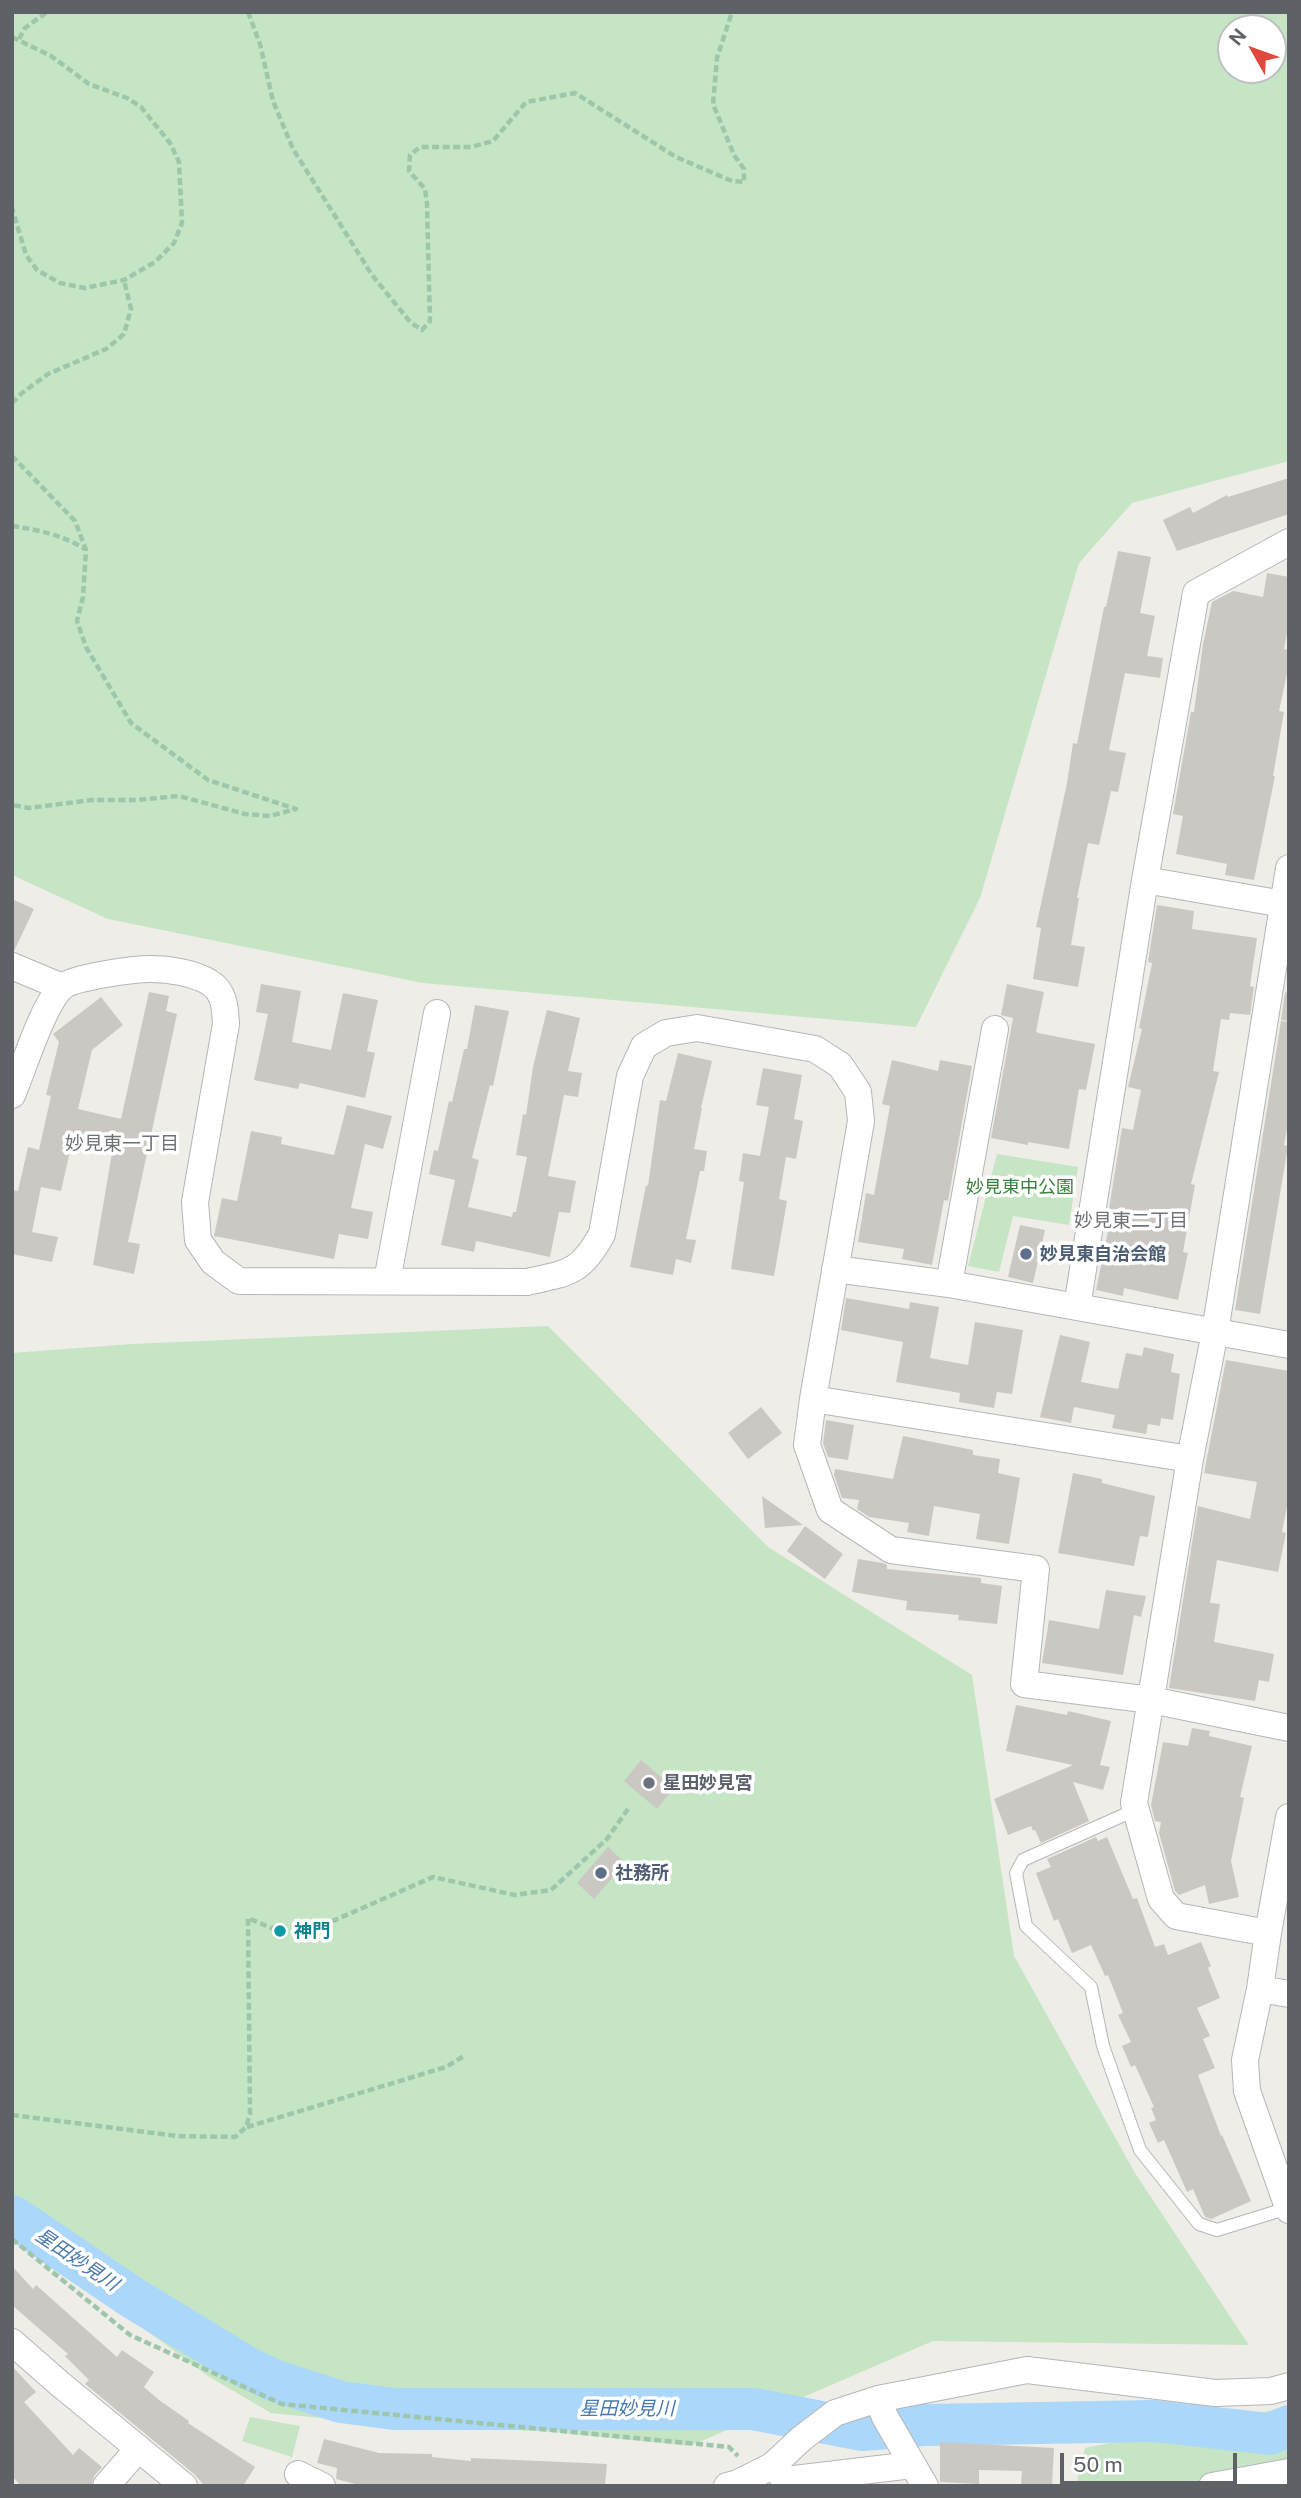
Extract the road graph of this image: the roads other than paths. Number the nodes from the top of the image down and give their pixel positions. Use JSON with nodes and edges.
{"nodes":[{"id":1,"x":1289,"y":542,"type":"edge"},
{"id":2,"x":1289,"y":868,"type":"edge"},
{"id":3,"x":1145,"y":880,"type":"junction"},
{"id":4,"x":1286,"y":904,"type":"edge"},
{"id":5,"x":12,"y":966,"type":"edge"},
{"id":6,"x":62,"y":987,"type":"junction"},
{"id":7,"x":438,"y":1013,"type":"dead end"},
{"id":8,"x":995,"y":1029,"type":"dead end"},
{"id":9,"x":12,"y":1095,"type":"edge"},
{"id":10,"x":835,"y":1269,"type":"junction"},
{"id":11,"x":387,"y":1281,"type":"junction"},
{"id":12,"x":949,"y":1284,"type":"junction"},
{"id":13,"x":1077,"y":1307,"type":"junction"},
{"id":14,"x":1214,"y":1332,"type":"junction"},
{"id":15,"x":1289,"y":1345,"type":"edge"},
{"id":16,"x":813,"y":1399,"type":"junction"},
{"id":17,"x":1190,"y":1459,"type":"junction"},
{"id":18,"x":1151,"y":1700,"type":"junction"},
{"id":19,"x":1289,"y":1728,"type":"edge"},
{"id":20,"x":1135,"y":1810,"type":"junction"},
{"id":21,"x":1289,"y":1817,"type":"edge"},
{"id":22,"x":1268,"y":1933,"type":"junction"},
{"id":23,"x":1260,"y":1989,"type":"junction"},
{"id":24,"x":1289,"y":1994,"type":"edge"},
{"id":25,"x":1288,"y":2209,"type":"edge"},
{"id":26,"x":12,"y":2342,"type":"edge"},
{"id":27,"x":1289,"y":2386,"type":"edge"},
{"id":28,"x":881,"y":2408,"type":"junction"},
{"id":29,"x":138,"y":2449,"type":"junction"},
{"id":30,"x":913,"y":2466,"type":"edge"},
{"id":31,"x":764,"y":2470,"type":"junction"},
{"id":32,"x":1289,"y":2472,"type":"edge"},
{"id":33,"x":298,"y":2474,"type":"dead end"},
{"id":34,"x":179,"y":2484,"type":"edge"},
{"id":35,"x":106,"y":2486,"type":"edge"},
{"id":36,"x":322,"y":2486,"type":"edge"},
{"id":37,"x":727,"y":2486,"type":"edge"},
{"id":38,"x":1212,"y":2486,"type":"edge"}],
"edges":[{"from":1,"to":3,"type":"street"},
{"from":2,"to":4,"type":"street"},
{"from":3,"to":4,"type":"street"},
{"from":3,"to":13,"type":"street"},
{"from":4,"to":14,"type":"street"},
{"from":5,"to":6,"type":"street"},
{"from":6,"to":9,"type":"street"},
{"from":6,"to":11,"type":"street"},
{"from":7,"to":11,"type":"street"},
{"from":8,"to":12,"type":"street"},
{"from":10,"to":11,"type":"street"},
{"from":10,"to":12,"type":"street"},
{"from":10,"to":16,"type":"street"},
{"from":12,"to":13,"type":"street"},
{"from":13,"to":14,"type":"street"},
{"from":14,"to":15,"type":"street"},
{"from":14,"to":17,"type":"street"},
{"from":16,"to":17,"type":"street"},
{"from":16,"to":18,"type":"street"},
{"from":17,"to":18,"type":"street"},
{"from":18,"to":19,"type":"street"},
{"from":18,"to":20,"type":"street"},
{"from":20,"to":22,"type":"street"},
{"from":20,"to":25,"type":"lane"},
{"from":21,"to":22,"type":"street"},
{"from":22,"to":23,"type":"street"},
{"from":23,"to":24,"type":"street"},
{"from":23,"to":25,"type":"street"},
{"from":26,"to":29,"type":"street"},
{"from":27,"to":28,"type":"street"},
{"from":28,"to":30,"type":"street"},
{"from":28,"to":31,"type":"street"},
{"from":29,"to":34,"type":"street"},
{"from":29,"to":35,"type":"street"},
{"from":30,"to":31,"type":"street"},
{"from":31,"to":37,"type":"street"},
{"from":32,"to":38,"type":"street"},
{"from":33,"to":36,"type":"street"}]}
